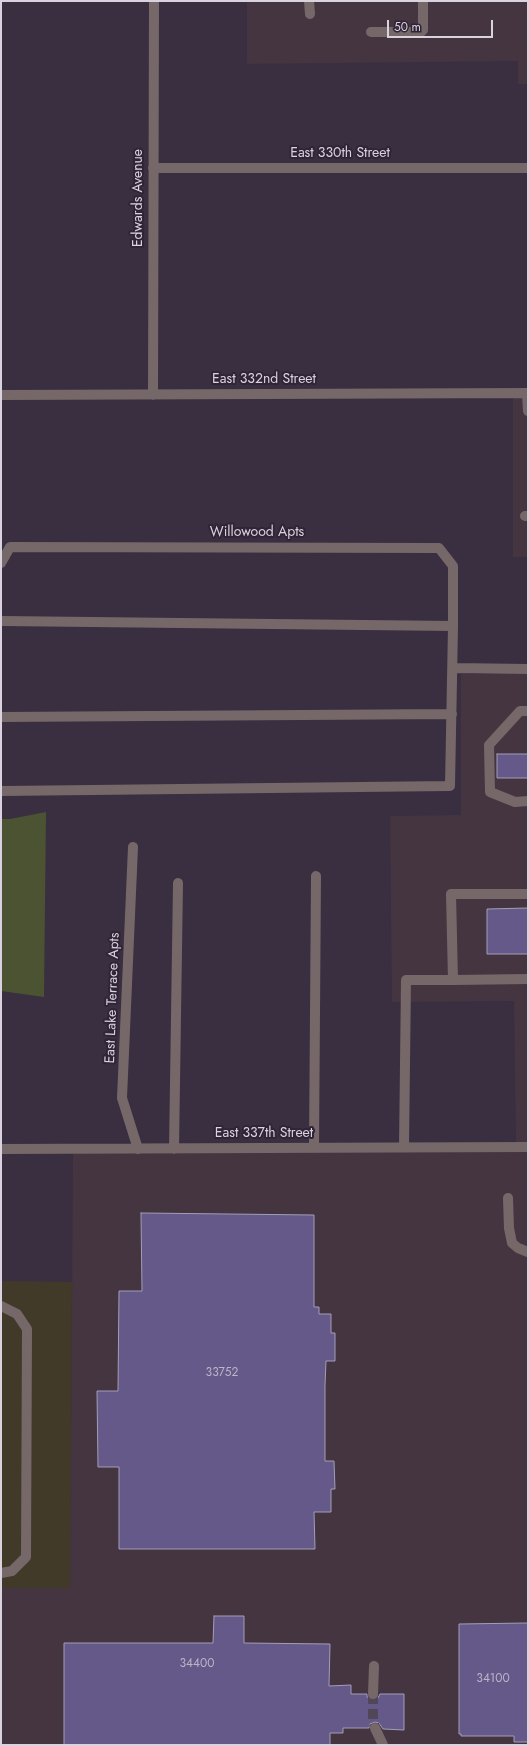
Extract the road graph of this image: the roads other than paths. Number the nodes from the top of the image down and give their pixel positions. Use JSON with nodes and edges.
{"nodes":[{"id":1,"x":154,"y":1,"type":"edge"},
{"id":2,"x":309,"y":1,"type":"edge"},
{"id":3,"x":423,"y":1,"type":"edge"},
{"id":4,"x":310,"y":14,"type":"dead end"},
{"id":5,"x":372,"y":32,"type":"dead end"},
{"id":6,"x":153,"y":168,"type":"junction"},
{"id":7,"x":528,"y":168,"type":"edge"},
{"id":8,"x":528,"y":393,"type":"edge"},
{"id":9,"x":1,"y":395,"type":"edge"},
{"id":10,"x":153,"y":395,"type":"junction"},
{"id":11,"x":528,"y":411,"type":"edge"},
{"id":12,"x":1,"y":563,"type":"edge"},
{"id":13,"x":1,"y":620,"type":"edge"},
{"id":14,"x":453,"y":626,"type":"junction"},
{"id":15,"x":453,"y":668,"type":"junction"},
{"id":16,"x":528,"y":668,"type":"edge"},
{"id":17,"x":528,"y":711,"type":"edge"},
{"id":18,"x":452,"y":714,"type":"junction"},
{"id":19,"x":1,"y":717,"type":"edge"},
{"id":20,"x":1,"y":791,"type":"edge"},
{"id":21,"x":528,"y":802,"type":"edge"},
{"id":22,"x":133,"y":847,"type":"dead end"},
{"id":23,"x":316,"y":876,"type":"dead end"},
{"id":24,"x":178,"y":883,"type":"dead end"},
{"id":25,"x":528,"y":894,"type":"edge"},
{"id":26,"x":528,"y":979,"type":"edge"},
{"id":27,"x":453,"y":980,"type":"junction"},
{"id":28,"x":404,"y":1147,"type":"junction"},
{"id":29,"x":528,"y":1147,"type":"edge"},
{"id":30,"x":314,"y":1148,"type":"junction"},
{"id":31,"x":1,"y":1149,"type":"edge"},
{"id":32,"x":138,"y":1149,"type":"junction"},
{"id":33,"x":174,"y":1149,"type":"junction"},
{"id":34,"x":508,"y":1198,"type":"dead end"},
{"id":35,"x":528,"y":1252,"type":"edge"},
{"id":36,"x":1,"y":1306,"type":"edge"},
{"id":37,"x":1,"y":1573,"type":"edge"},
{"id":38,"x":374,"y":1666,"type":"dead end"},
{"id":39,"x":373,"y":1694,"type":"tunnel mouth"},
{"id":40,"x":375,"y":1728,"type":"tunnel mouth"},
{"id":41,"x":383,"y":1745,"type":"edge"}],
"edges":[{"from":1,"to":6,"type":"street","name":"Edwards Avenue"},
{"from":2,"to":4,"type":"street"},
{"from":3,"to":5,"type":"street"},
{"from":6,"to":7,"type":"street","name":"East 330th Street"},
{"from":6,"to":10,"type":"street","name":"Edwards Avenue"},
{"from":8,"to":10,"type":"street","name":"East 332nd Street"},
{"from":8,"to":11,"type":"street"},
{"from":9,"to":10,"type":"street","name":"East 332nd Street"},
{"from":12,"to":14,"type":"street","name":"Willowood Apts"},
{"from":13,"to":14,"type":"street"},
{"from":14,"to":15,"type":"street","name":"Willowood Apts"},
{"from":15,"to":16,"type":"street"},
{"from":15,"to":18,"type":"street","name":"Willowood Apts"},
{"from":17,"to":21,"type":"street"},
{"from":18,"to":19,"type":"street"},
{"from":18,"to":20,"type":"street","name":"Willowood Apts"},
{"from":22,"to":32,"type":"street","name":"East Lake Terrace Apts"},
{"from":23,"to":30,"type":"street"},
{"from":24,"to":33,"type":"street"},
{"from":25,"to":27,"type":"street"},
{"from":26,"to":27,"type":"street"},
{"from":27,"to":28,"type":"street"},
{"from":28,"to":29,"type":"street","name":"East 337th Street"},
{"from":28,"to":30,"type":"street","name":"East 337th Street"},
{"from":30,"to":33,"type":"street","name":"East 337th Street"},
{"from":31,"to":32,"type":"street","name":"East 337th Street"},
{"from":32,"to":33,"type":"street","name":"East 337th Street"},
{"from":34,"to":35,"type":"street"},
{"from":36,"to":37,"type":"street"},
{"from":38,"to":39,"type":"street"},
{"from":40,"to":41,"type":"street"}]}
